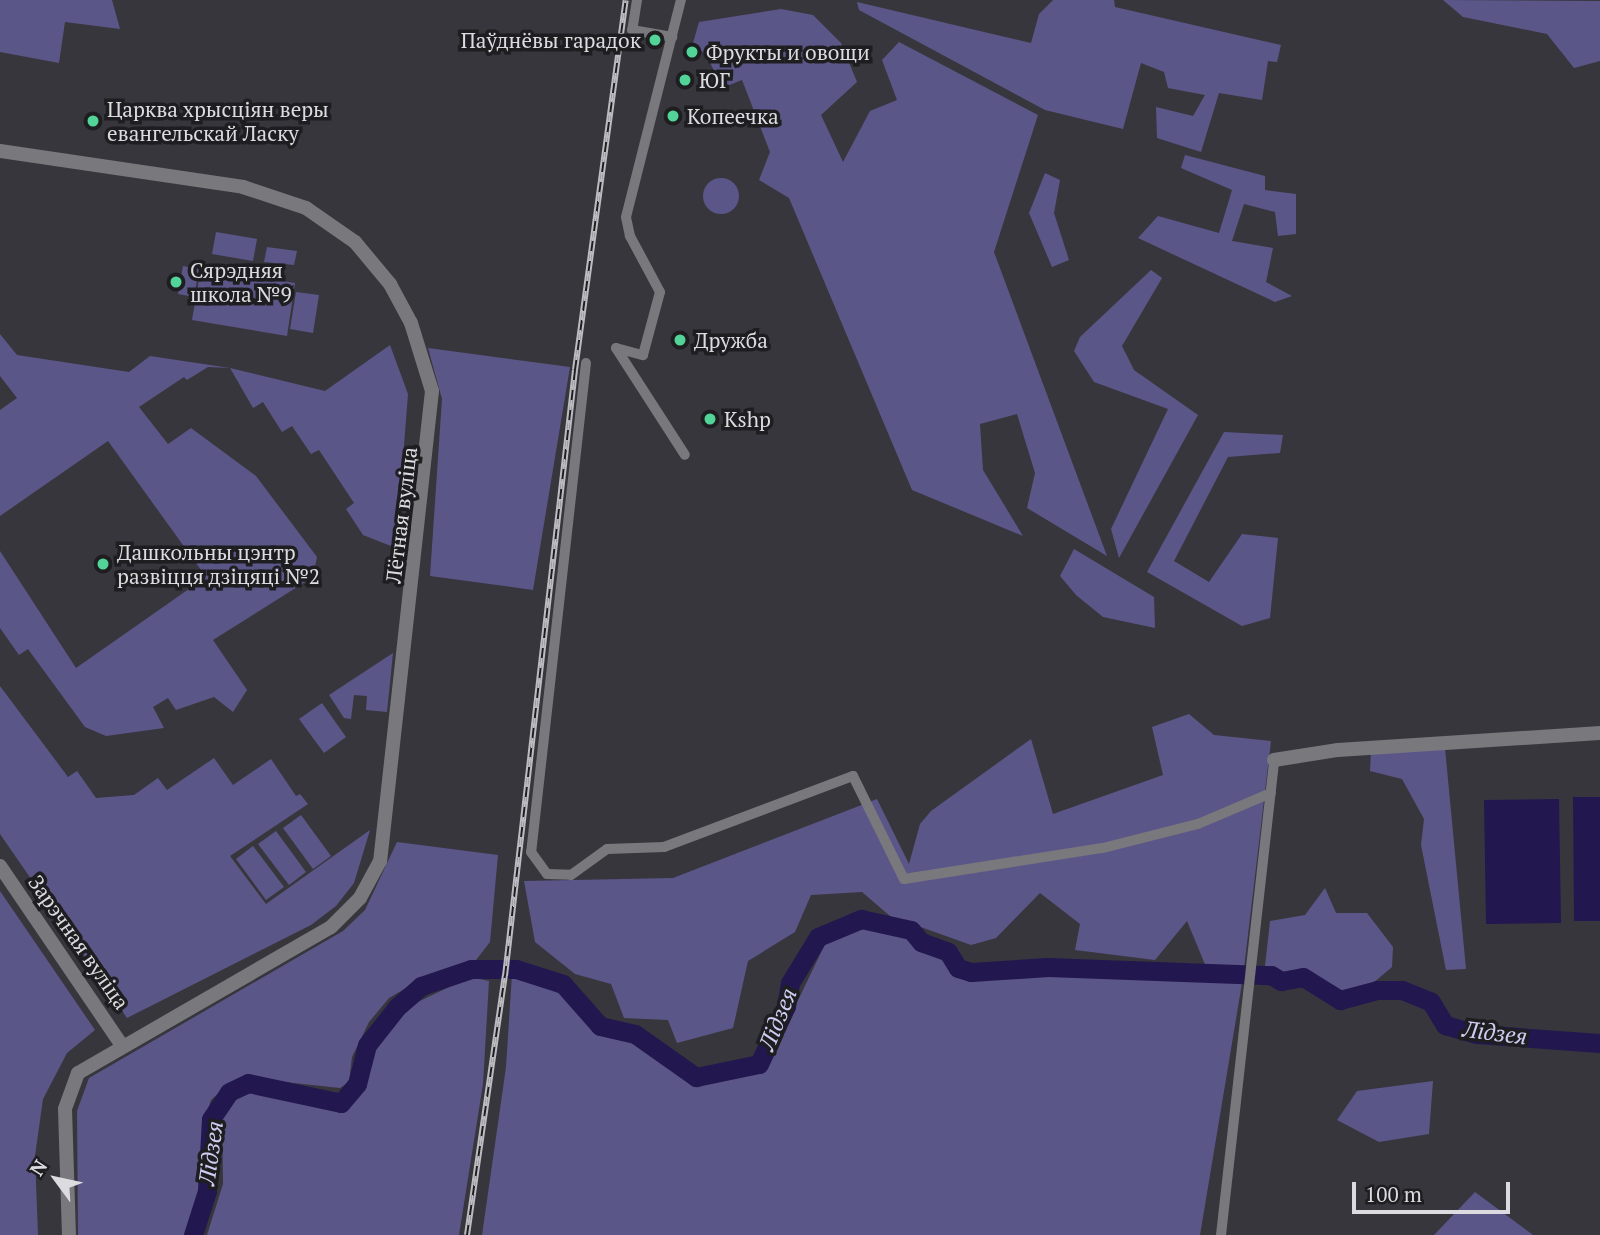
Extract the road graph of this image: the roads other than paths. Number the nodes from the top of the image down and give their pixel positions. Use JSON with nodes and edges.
{"nodes":[{"id":1,"x":637,"y":0,"type":"edge"},
{"id":2,"x":681,"y":0,"type":"edge"},
{"id":3,"x":672,"y":37,"type":"junction"},
{"id":4,"x":0,"y":151,"type":"edge"},
{"id":5,"x":586,"y":363,"type":"dead end"},
{"id":6,"x":685,"y":455,"type":"dead end"},
{"id":7,"x":1600,"y":733,"type":"edge"},
{"id":8,"x":1274,"y":760,"type":"joint"},
{"id":9,"x":1270,"y":793,"type":"junction"},
{"id":10,"x":0,"y":866,"type":"edge"},
{"id":11,"x":121,"y":1044,"type":"junction"},
{"id":12,"x":69,"y":1235,"type":"edge"},
{"id":13,"x":1222,"y":1235,"type":"edge"}],
"edges":[{"from":1,"to":3,"type":"street"},
{"from":2,"to":3,"type":"street"},
{"from":3,"to":6,"type":"street"},
{"from":4,"to":11,"type":"street","name":"Лётная вуліца"},
{"from":5,"to":9,"type":"street"},
{"from":7,"to":8,"type":"street"},
{"from":8,"to":9,"type":"street"},
{"from":9,"to":13,"type":"street"},
{"from":10,"to":11,"type":"street","name":"Зарэчная вуліца"},
{"from":11,"to":12,"type":"street","name":"Лётная вуліца"}]}
